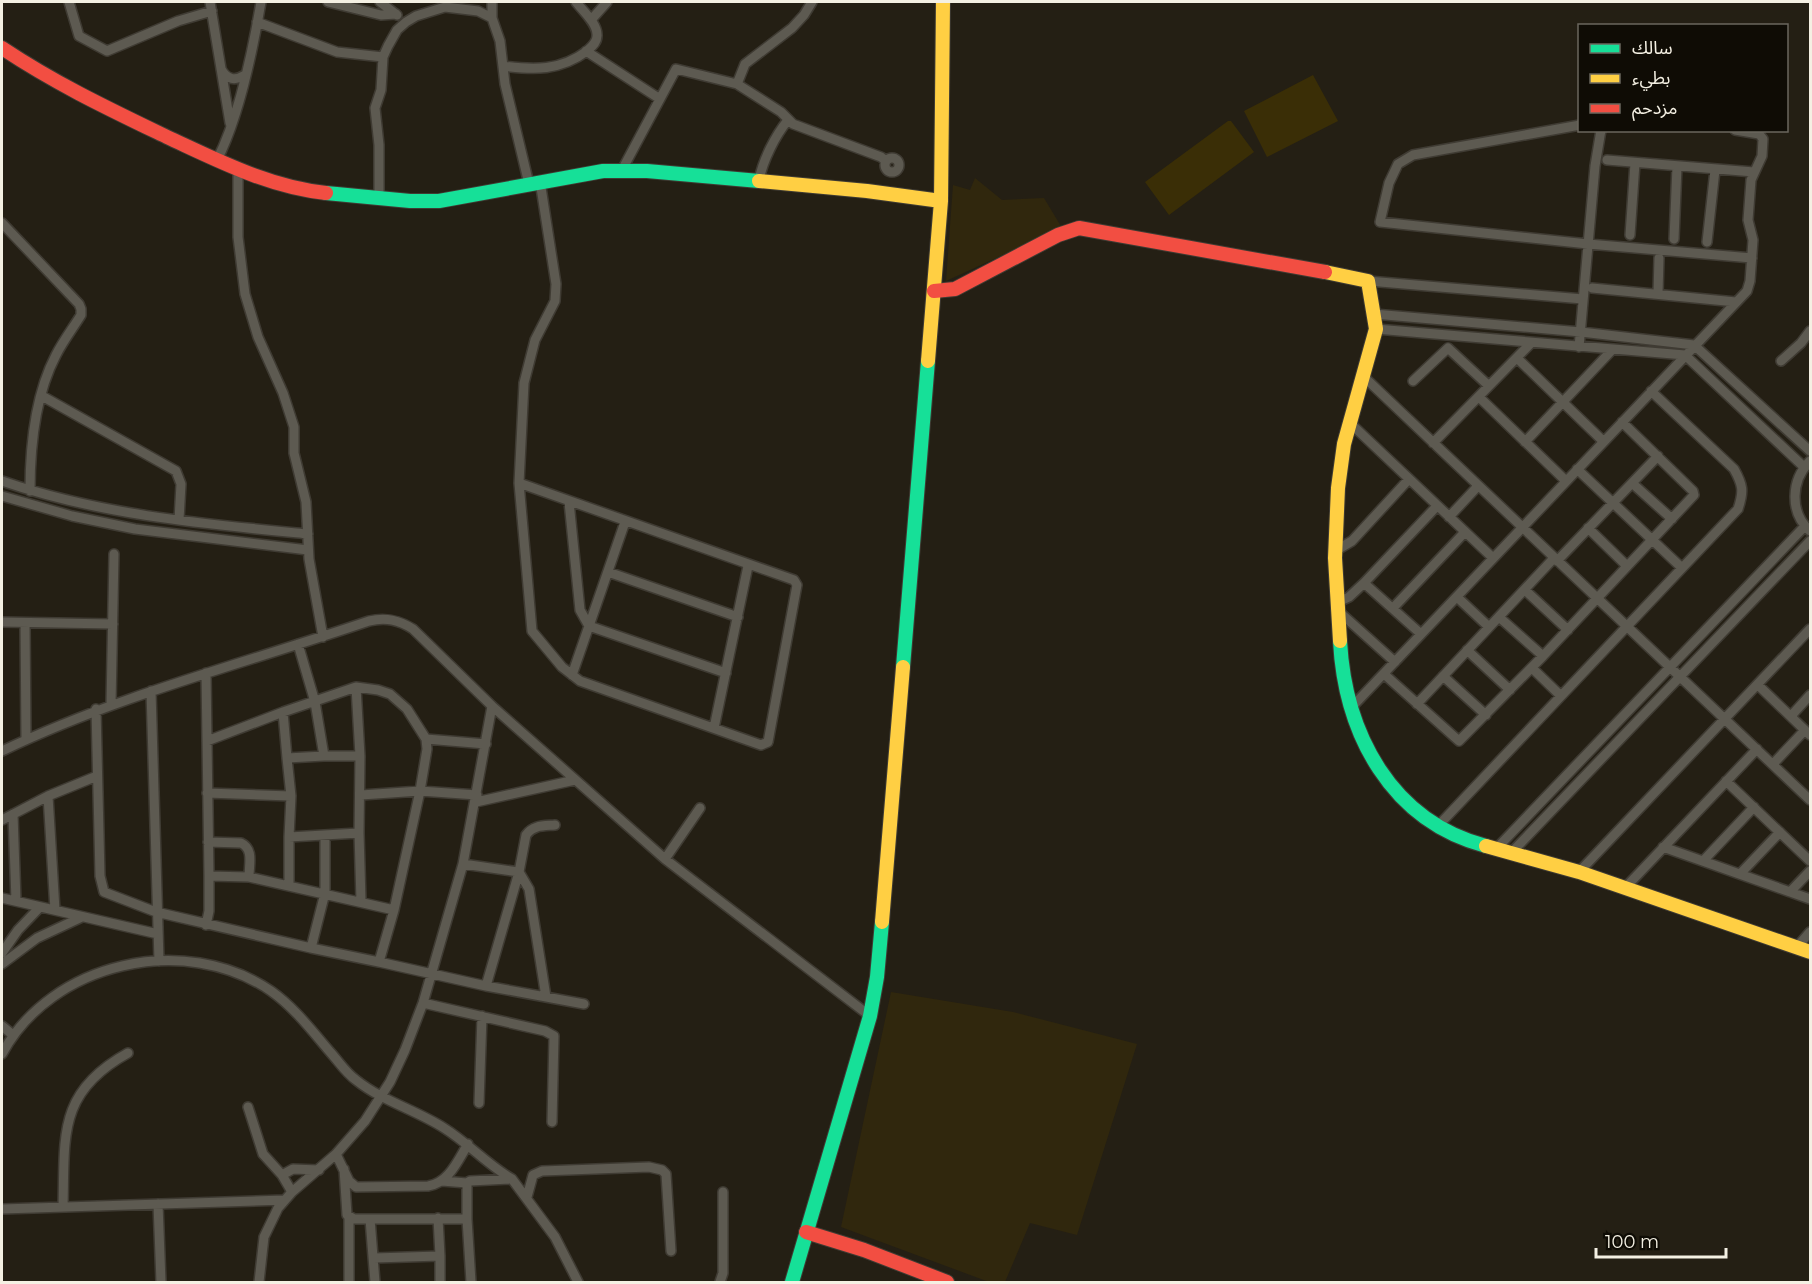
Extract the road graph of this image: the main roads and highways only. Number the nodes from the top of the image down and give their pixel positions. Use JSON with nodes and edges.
{"nodes":[{"id":1,"x":943,"y":2,"type":"edge"},
{"id":2,"x":2,"y":48,"type":"edge"},
{"id":3,"x":941,"y":201,"type":"junction"},
{"id":4,"x":934,"y":291,"type":"junction"},
{"id":5,"x":1810,"y":952,"type":"edge"},
{"id":6,"x":806,"y":1232,"type":"junction"},
{"id":7,"x":792,"y":1282,"type":"edge"},
{"id":8,"x":946,"y":1282,"type":"edge"}],
"edges":[{"from":1,"to":3,"type":"main road"},
{"from":2,"to":3,"type":"main road"},
{"from":3,"to":4,"type":"main road"},
{"from":4,"to":5,"type":"main road"},
{"from":4,"to":6,"type":"main road"},
{"from":6,"to":7,"type":"main road"},
{"from":6,"to":8,"type":"main road"}]}
